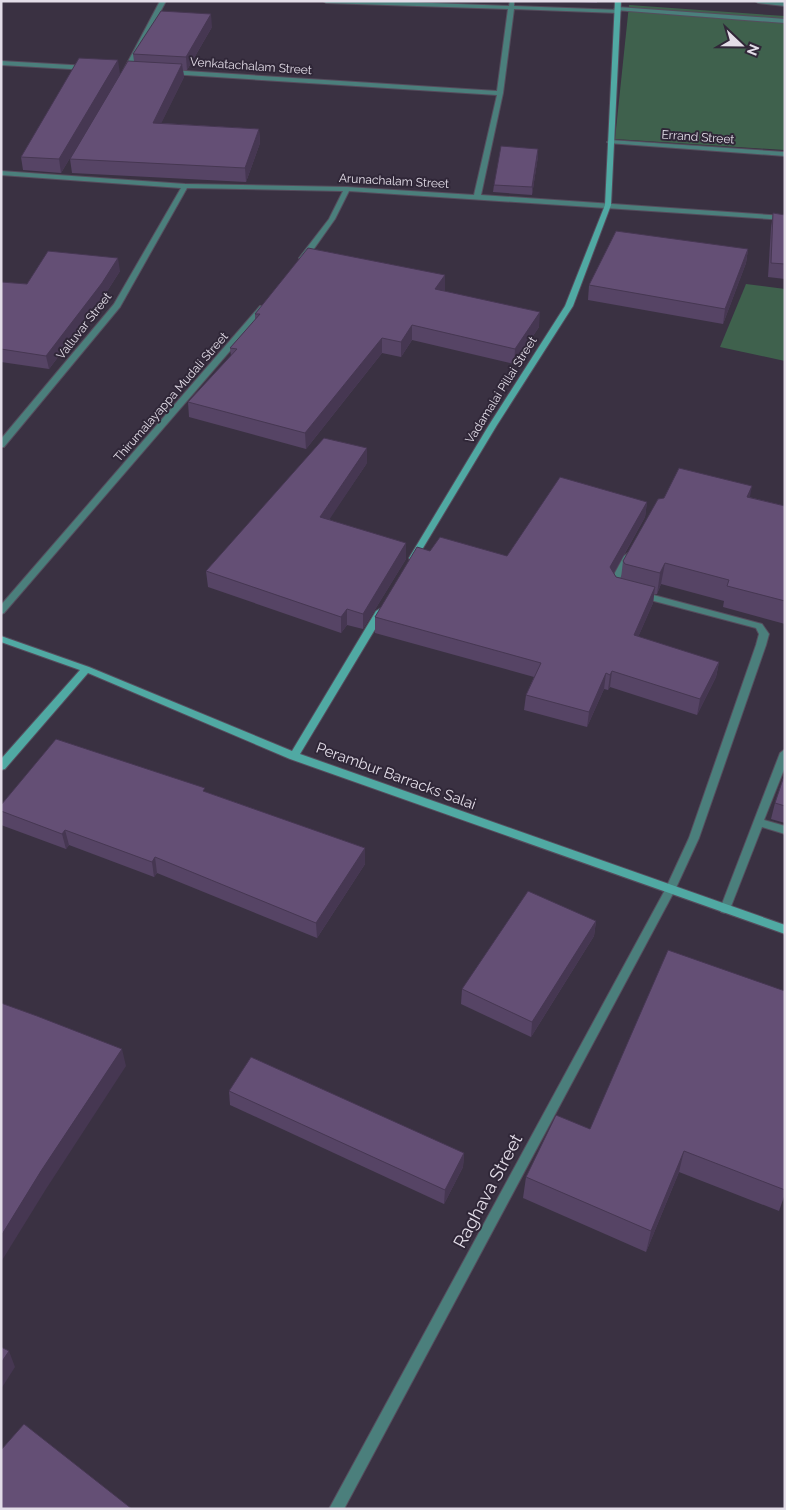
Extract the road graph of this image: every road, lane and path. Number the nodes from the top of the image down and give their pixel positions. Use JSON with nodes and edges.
{"nodes":[{"id":1,"x":162,"y":1,"type":"edge"},
{"id":2,"x":326,"y":1,"type":"edge"},
{"id":3,"x":618,"y":1,"type":"edge"},
{"id":4,"x":758,"y":1,"type":"edge"},
{"id":5,"x":785,"y":4,"type":"edge"},
{"id":6,"x":512,"y":5,"type":"edge"},
{"id":7,"x":618,"y":10,"type":"junction"},
{"id":8,"x":785,"y":21,"type":"edge"},
{"id":9,"x":1,"y":64,"type":"edge"},
{"id":10,"x":98,"y":68,"type":"edge"},
{"id":11,"x":118,"y":69,"type":"edge"},
{"id":12,"x":127,"y":70,"type":"junction"},
{"id":13,"x":137,"y":70,"type":"edge"},
{"id":14,"x":166,"y":72,"type":"edge"},
{"id":15,"x":122,"y":78,"type":"edge"},
{"id":16,"x":500,"y":93,"type":"junction"},
{"id":17,"x":610,"y":142,"type":"junction"},
{"id":18,"x":785,"y":154,"type":"edge"},
{"id":19,"x":70,"y":168,"type":"edge"},
{"id":20,"x":1,"y":172,"type":"edge"},
{"id":21,"x":65,"y":176,"type":"junction"},
{"id":22,"x":185,"y":186,"type":"junction"},
{"id":23,"x":347,"y":189,"type":"junction"},
{"id":24,"x":477,"y":197,"type":"junction"},
{"id":25,"x":608,"y":205,"type":"junction"},
{"id":26,"x":785,"y":218,"type":"edge"},
{"id":27,"x":297,"y":266,"type":"edge"},
{"id":28,"x":266,"y":304,"type":"edge"},
{"id":29,"x":1,"y":445,"type":"edge"},
{"id":30,"x":633,"y":548,"type":"edge"},
{"id":31,"x":406,"y":569,"type":"edge"},
{"id":32,"x":386,"y":603,"type":"edge"},
{"id":33,"x":1,"y":611,"type":"edge"},
{"id":34,"x":1,"y":639,"type":"edge"},
{"id":35,"x":86,"y":669,"type":"junction"},
{"id":36,"x":785,"y":753,"type":"edge"},
{"id":37,"x":294,"y":756,"type":"junction"},
{"id":38,"x":1,"y":766,"type":"edge"},
{"id":39,"x":758,"y":822,"type":"junction"},
{"id":40,"x":785,"y":830,"type":"edge"},
{"id":41,"x":670,"y":890,"type":"junction"},
{"id":42,"x":725,"y":909,"type":"junction"},
{"id":43,"x":785,"y":930,"type":"edge"},
{"id":44,"x":336,"y":1509,"type":"edge"}],
"edges":[{"from":1,"to":12,"type":"street"},
{"from":2,"to":6,"type":"street"},
{"from":3,"to":7,"type":"street","name":"Vadamalai Pillai Street"},
{"from":4,"to":5,"type":"street"},
{"from":6,"to":7,"type":"street"},
{"from":6,"to":16,"type":"street"},
{"from":7,"to":8,"type":"street"},
{"from":7,"to":17,"type":"street","name":"Vadamalai Pillai Street"},
{"from":9,"to":10,"type":"street"},
{"from":11,"to":12,"type":"street"},
{"from":12,"to":13,"type":"street"},
{"from":12,"to":15,"type":"street"},
{"from":14,"to":16,"type":"street","name":"Venkatachalam Street"},
{"from":16,"to":24,"type":"street"},
{"from":17,"to":18,"type":"street","name":"Errand Street"},
{"from":17,"to":25,"type":"street","name":"Vadamalai Pillai Street"},
{"from":19,"to":21,"type":"street"},
{"from":20,"to":21,"type":"street","name":"Arunachalam Street"},
{"from":21,"to":22,"type":"street","name":"Arunachalam Street"},
{"from":22,"to":23,"type":"street","name":"Arunachalam Street"},
{"from":22,"to":29,"type":"street","name":"Valluvar Street"},
{"from":23,"to":24,"type":"street","name":"Arunachalam Street"},
{"from":23,"to":27,"type":"street"},
{"from":24,"to":25,"type":"street","name":"Arunachalam Street"},
{"from":25,"to":26,"type":"street","name":"Arunachalam Street"},
{"from":25,"to":31,"type":"street","name":"Vadamalai Pillai Street"},
{"from":28,"to":33,"type":"street","name":"Thirumalayappa Mudali Street"},
{"from":30,"to":41,"type":"street","name":"Raghava Street"},
{"from":32,"to":37,"type":"street"},
{"from":34,"to":35,"type":"street","name":"Perambur Barracks Salai"},
{"from":35,"to":37,"type":"street","name":"Perambur Barracks Salai"},
{"from":35,"to":38,"type":"street"},
{"from":36,"to":39,"type":"street"},
{"from":37,"to":41,"type":"street","name":"Perambur Barracks Salai"},
{"from":39,"to":40,"type":"street"},
{"from":39,"to":42,"type":"street"},
{"from":41,"to":42,"type":"street","name":"Perambur Barracks Salai"},
{"from":41,"to":44,"type":"street","name":"Raghava Street"},
{"from":42,"to":43,"type":"street","name":"Perambur Barracks Salai"}]}
